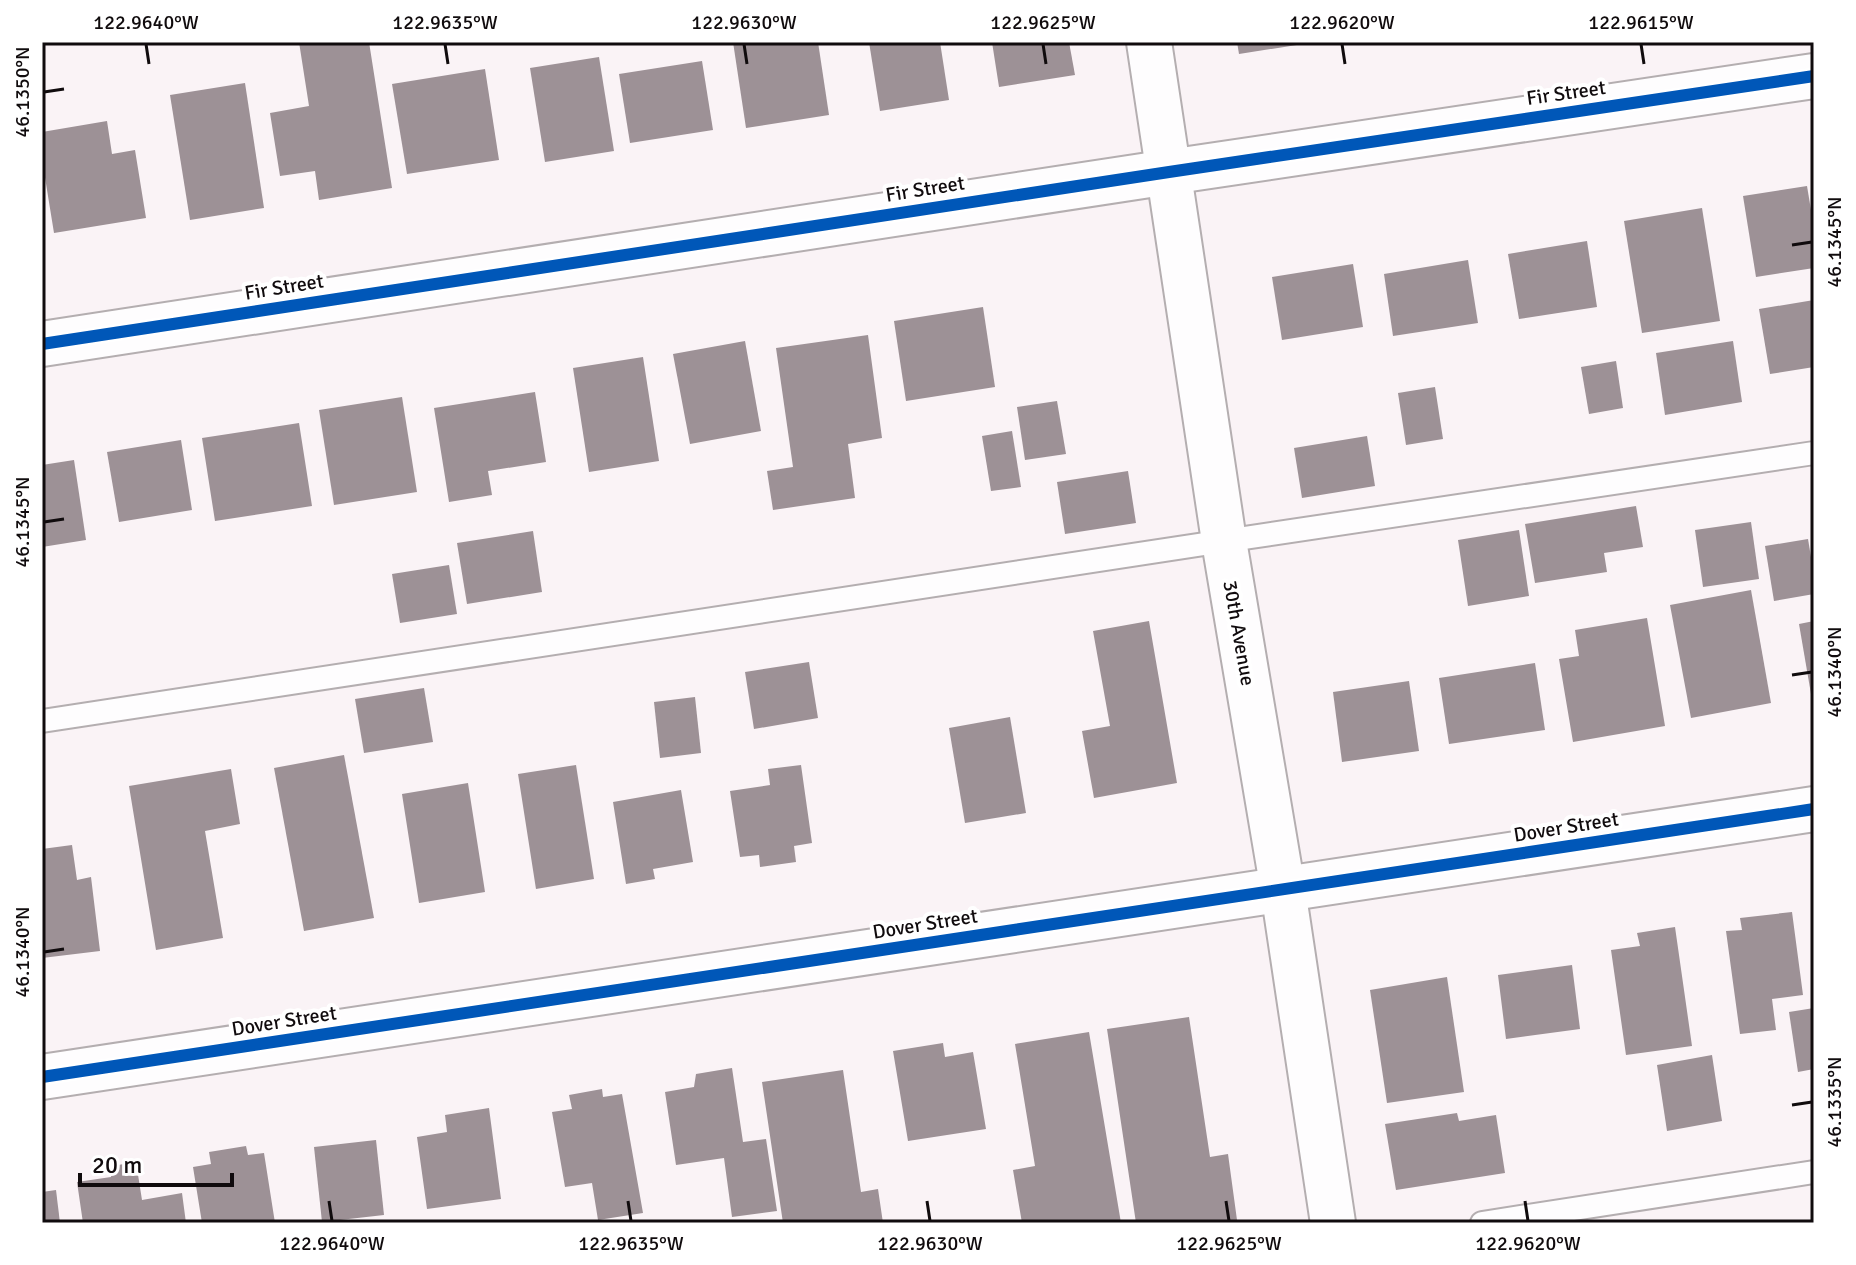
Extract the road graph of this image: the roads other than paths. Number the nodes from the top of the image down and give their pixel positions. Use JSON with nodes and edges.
{"nodes":[{"id":1,"x":1149,"y":42,"type":"edge"},
{"id":2,"x":1814,"y":76,"type":"edge"},
{"id":3,"x":1169,"y":172,"type":"junction"},
{"id":4,"x":42,"y":344,"type":"edge"},
{"id":5,"x":1814,"y":453,"type":"edge"},
{"id":6,"x":1224,"y":541,"type":"junction"},
{"id":7,"x":42,"y":721,"type":"edge"},
{"id":8,"x":1814,"y":809,"type":"edge"},
{"id":9,"x":1283,"y":890,"type":"junction"},
{"id":10,"x":42,"y":1077,"type":"edge"},
{"id":11,"x":1814,"y":1172,"type":"edge"},
{"id":12,"x":1333,"y":1223,"type":"edge"},
{"id":13,"x":1482,"y":1223,"type":"edge"}],
"edges":[{"from":1,"to":3,"type":"street","name":"30th Avenue"},
{"from":2,"to":3,"type":"street","name":"Fir Street"},
{"from":3,"to":4,"type":"street","name":"Fir Street"},
{"from":3,"to":6,"type":"street","name":"30th Avenue"},
{"from":5,"to":6,"type":"lane"},
{"from":6,"to":7,"type":"lane"},
{"from":6,"to":9,"type":"street","name":"30th Avenue"},
{"from":8,"to":9,"type":"street","name":"Dover Street"},
{"from":9,"to":10,"type":"street","name":"Dover Street"},
{"from":9,"to":12,"type":"street","name":"30th Avenue"},
{"from":11,"to":13,"type":"lane"}]}
